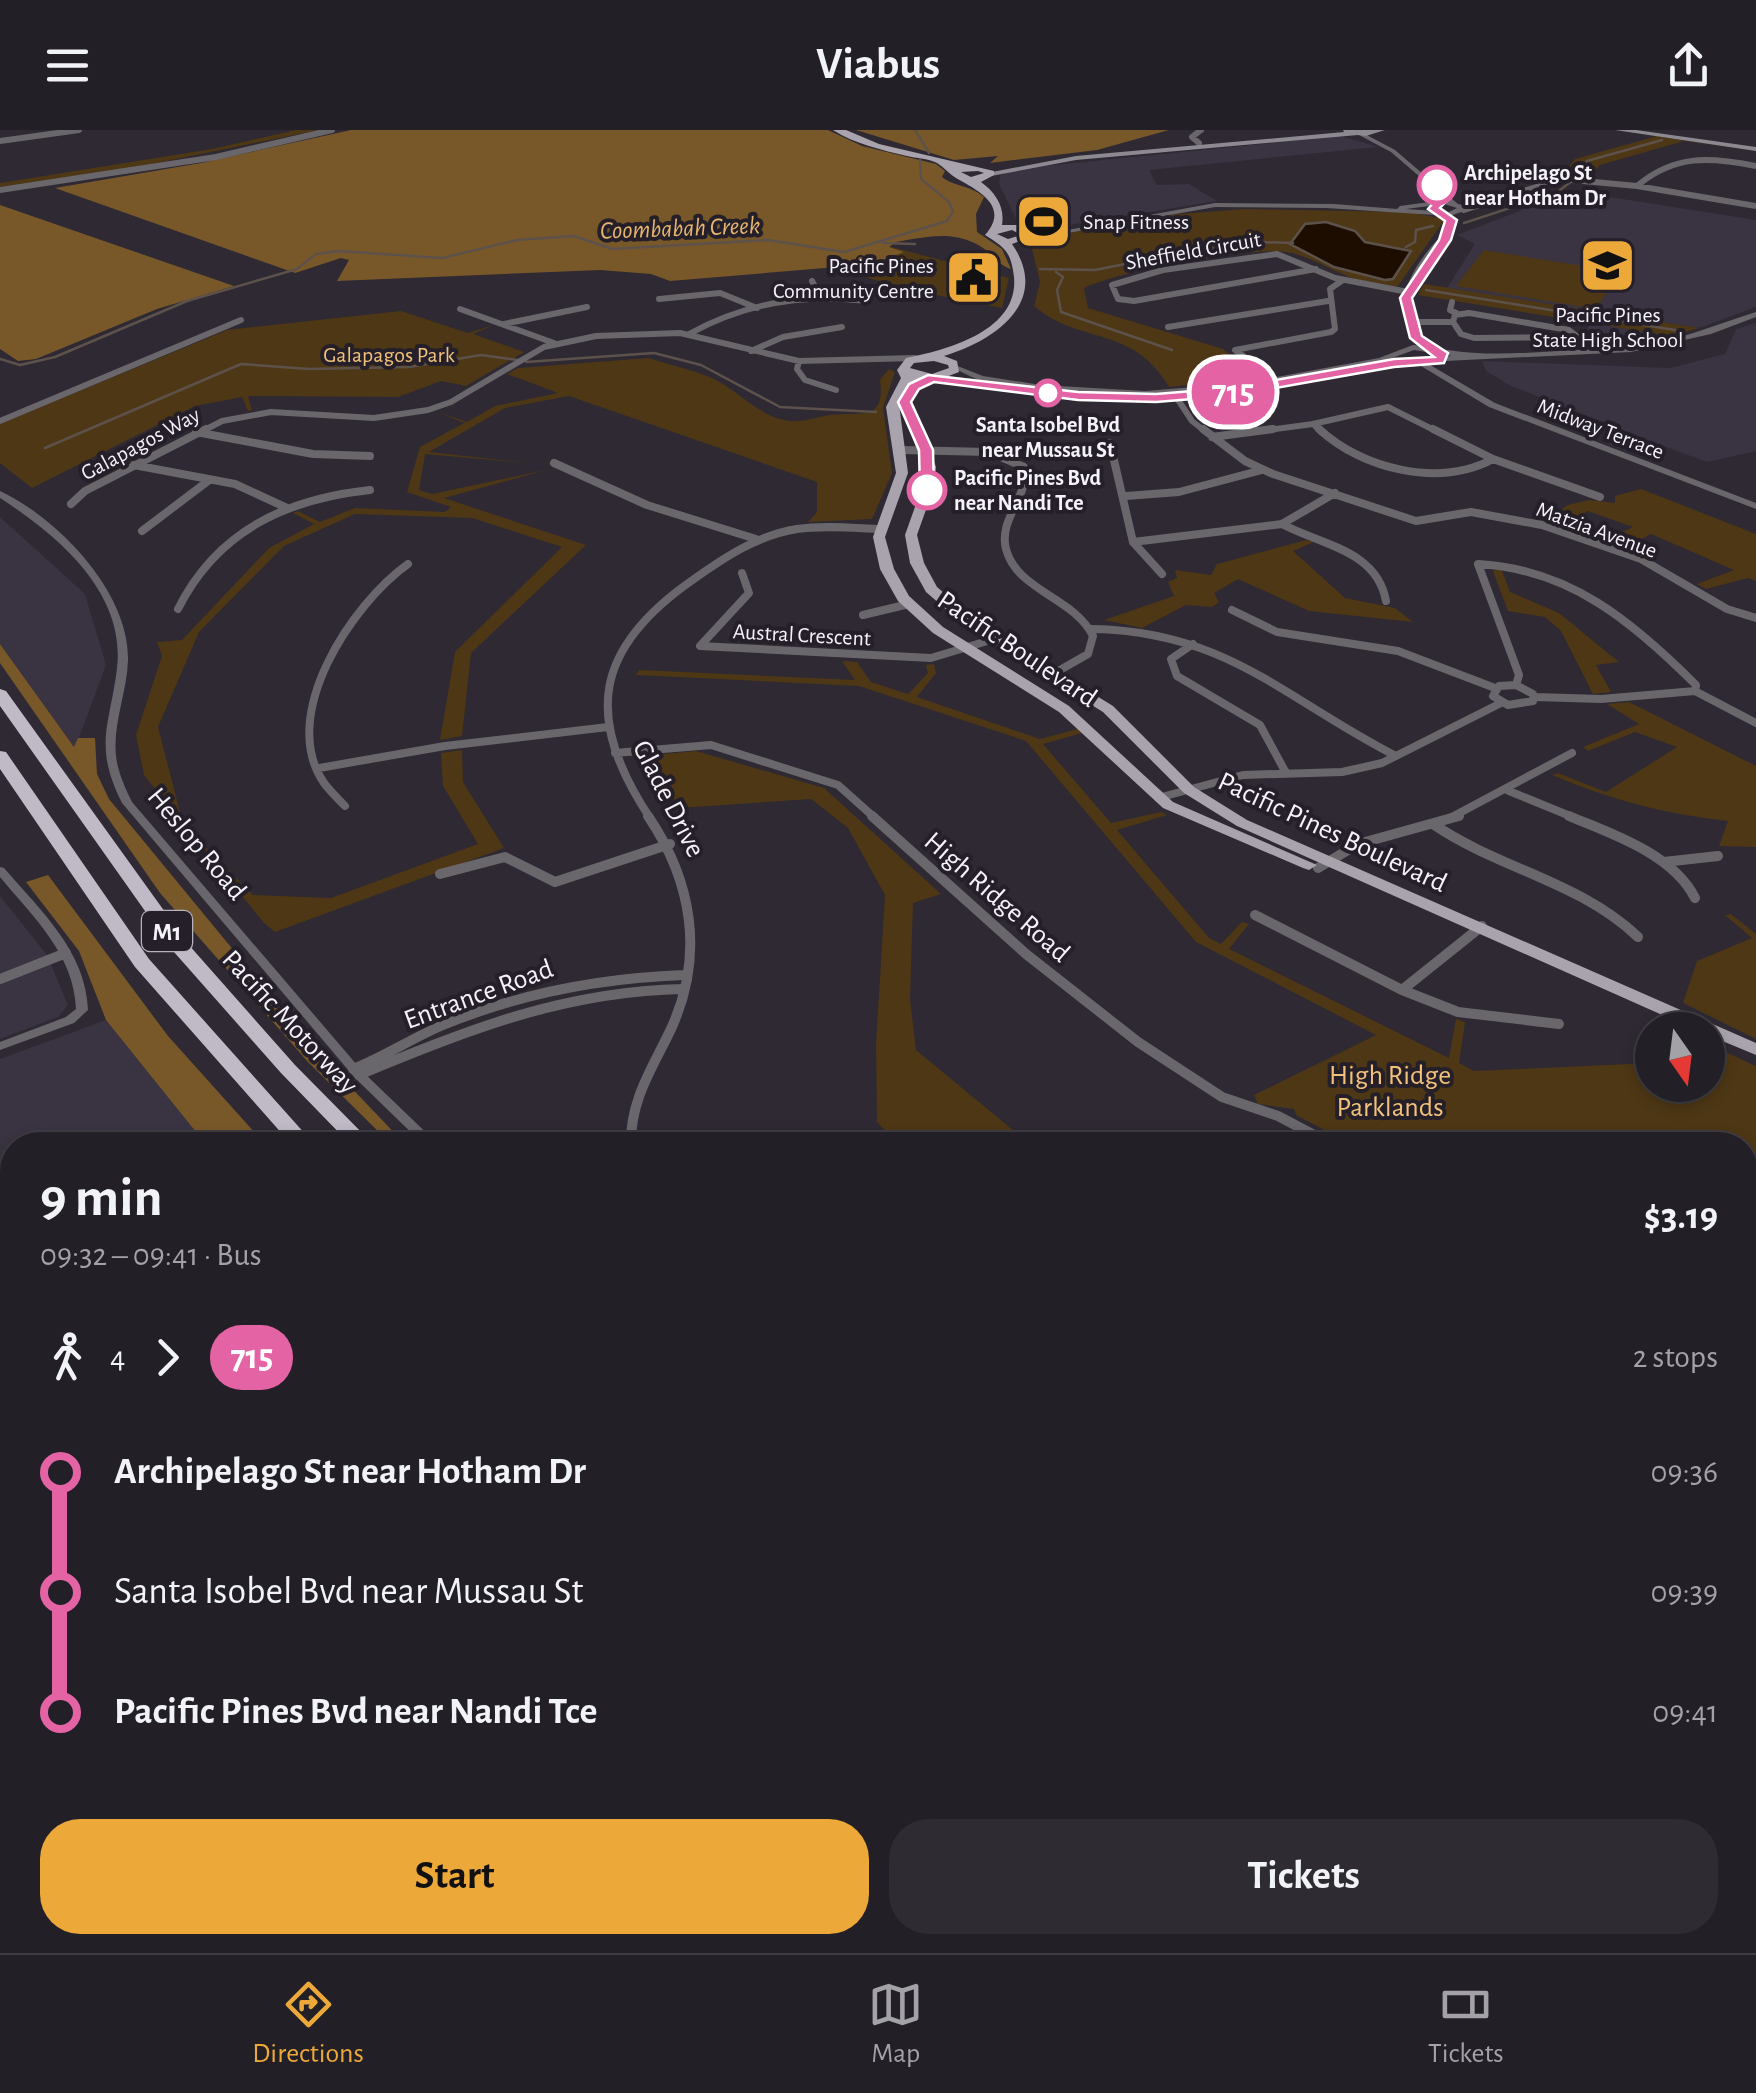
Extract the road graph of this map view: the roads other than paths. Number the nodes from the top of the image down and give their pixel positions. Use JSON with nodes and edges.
{"nodes":[{"id":1,"x":18,"y":130,"type":"edge"},
{"id":2,"x":79,"y":130,"type":"edge"},
{"id":3,"x":332,"y":130,"type":"edge"},
{"id":4,"x":838,"y":130,"type":"edge"},
{"id":5,"x":1201,"y":130,"type":"edge"},
{"id":6,"x":1328,"y":130,"type":"edge"},
{"id":7,"x":1618,"y":130,"type":"edge"},
{"id":8,"x":1657,"y":130,"type":"edge"},
{"id":9,"x":1380,"y":131,"type":"edge"},
{"id":10,"x":1354,"y":132,"type":"edge"},
{"id":11,"x":0,"y":141,"type":"edge"},
{"id":12,"x":12,"y":141,"type":"junction"},
{"id":13,"x":1199,"y":143,"type":"junction"},
{"id":14,"x":1756,"y":147,"type":"edge"},
{"id":15,"x":1394,"y":151,"type":"junction"},
{"id":16,"x":937,"y":160,"type":"junction"},
{"id":17,"x":1756,"y":166,"type":"edge"},
{"id":18,"x":982,"y":171,"type":"junction"},
{"id":19,"x":953,"y":172,"type":"junction"},
{"id":20,"x":970,"y":180,"type":"junction"},
{"id":21,"x":1637,"y":186,"type":"junction"},
{"id":22,"x":1728,"y":188,"type":"dead end"},
{"id":23,"x":0,"y":190,"type":"edge"},
{"id":24,"x":1726,"y":202,"type":"junction"},
{"id":25,"x":1756,"y":206,"type":"edge"},
{"id":26,"x":1449,"y":208,"type":"junction"},
{"id":27,"x":1023,"y":234,"type":"junction"},
{"id":28,"x":1000,"y":235,"type":"junction"},
{"id":29,"x":1316,"y":269,"type":"junction"},
{"id":30,"x":1343,"y":280,"type":"junction"},
{"id":31,"x":812,"y":281,"type":"dead end"},
{"id":32,"x":1408,"y":292,"type":"junction"},
{"id":33,"x":821,"y":298,"type":"junction"},
{"id":34,"x":659,"y":299,"type":"dead end"},
{"id":35,"x":867,"y":301,"type":"dead end"},
{"id":36,"x":1328,"y":302,"type":"junction"},
{"id":37,"x":1452,"y":302,"type":"dead end"},
{"id":38,"x":587,"y":307,"type":"dead end"},
{"id":39,"x":757,"y":308,"type":"junction"},
{"id":40,"x":460,"y":309,"type":"dead end"},
{"id":41,"x":1754,"y":316,"type":"edge"},
{"id":42,"x":1454,"y":319,"type":"junction"},
{"id":43,"x":242,"y":320,"type":"dead end"},
{"id":44,"x":1411,"y":321,"type":"junction"},
{"id":45,"x":504,"y":324,"type":"junction"},
{"id":46,"x":842,"y":327,"type":"dead end"},
{"id":47,"x":1168,"y":327,"type":"dead end"},
{"id":48,"x":689,"y":334,"type":"junction"},
{"id":49,"x":1416,"y":338,"type":"junction"},
{"id":50,"x":554,"y":343,"type":"junction"},
{"id":51,"x":1406,"y":350,"type":"junction"},
{"id":52,"x":751,"y":351,"type":"junction"},
{"id":53,"x":1438,"y":355,"type":"junction"},
{"id":54,"x":921,"y":357,"type":"junction"},
{"id":55,"x":868,"y":360,"type":"junction"},
{"id":56,"x":799,"y":361,"type":"junction"},
{"id":57,"x":1419,"y":362,"type":"junction"},
{"id":58,"x":954,"y":365,"type":"junction"},
{"id":59,"x":904,"y":370,"type":"junction"},
{"id":60,"x":1440,"y":372,"type":"junction"},
{"id":61,"x":936,"y":377,"type":"junction"},
{"id":62,"x":1275,"y":379,"type":"junction"},
{"id":63,"x":836,"y":390,"type":"dead end"},
{"id":64,"x":1174,"y":395,"type":"junction"},
{"id":65,"x":0,"y":420,"type":"edge"},
{"id":66,"x":1313,"y":424,"type":"junction"},
{"id":67,"x":196,"y":432,"type":"junction"},
{"id":68,"x":1212,"y":437,"type":"junction"},
{"id":69,"x":1110,"y":443,"type":"dead end"},
{"id":70,"x":901,"y":450,"type":"junction"},
{"id":71,"x":926,"y":450,"type":"junction"},
{"id":72,"x":370,"y":456,"type":"dead end"},
{"id":73,"x":1493,"y":459,"type":"junction"},
{"id":74,"x":554,"y":463,"type":"dead end"},
{"id":75,"x":134,"y":465,"type":"junction"},
{"id":76,"x":1263,"y":470,"type":"junction"},
{"id":77,"x":208,"y":481,"type":"junction"},
{"id":78,"x":370,"y":490,"type":"dead end"},
{"id":79,"x":1336,"y":493,"type":"junction"},
{"id":80,"x":0,"y":494,"type":"edge"},
{"id":81,"x":1126,"y":496,"type":"junction"},
{"id":82,"x":1600,"y":497,"type":"dead end"},
{"id":83,"x":71,"y":504,"type":"dead end"},
{"id":84,"x":1756,"y":506,"type":"edge"},
{"id":85,"x":287,"y":508,"type":"junction"},
{"id":86,"x":1282,"y":524,"type":"junction"},
{"id":87,"x":881,"y":529,"type":"junction"},
{"id":88,"x":142,"y":531,"type":"dead end"},
{"id":89,"x":756,"y":539,"type":"junction"},
{"id":90,"x":1133,"y":542,"type":"junction"},
{"id":91,"x":408,"y":564,"type":"dead end"},
{"id":92,"x":742,"y":572,"type":"dead end"},
{"id":93,"x":1162,"y":574,"type":"dead end"},
{"id":94,"x":1386,"y":601,"type":"dead end"},
{"id":95,"x":908,"y":604,"type":"junction"},
{"id":96,"x":178,"y":609,"type":"dead end"},
{"id":97,"x":1232,"y":610,"type":"dead end"},
{"id":98,"x":863,"y":614,"type":"dead end"},
{"id":99,"x":1756,"y":618,"type":"edge"},
{"id":100,"x":1092,"y":629,"type":"junction"},
{"id":101,"x":994,"y":639,"type":"junction"},
{"id":102,"x":1193,"y":644,"type":"junction"},
{"id":103,"x":968,"y":649,"type":"junction"},
{"id":104,"x":1053,"y":674,"type":"junction"},
{"id":105,"x":1516,"y":686,"type":"junction"},
{"id":106,"x":1495,"y":688,"type":"junction"},
{"id":107,"x":1696,"y":691,"type":"junction"},
{"id":108,"x":0,"y":694,"type":"edge"},
{"id":109,"x":1535,"y":697,"type":"junction"},
{"id":110,"x":1501,"y":703,"type":"junction"},
{"id":111,"x":1756,"y":723,"type":"edge"},
{"id":112,"x":608,"y":728,"type":"junction"},
{"id":113,"x":1572,"y":752,"type":"dead end"},
{"id":114,"x":615,"y":753,"type":"junction"},
{"id":115,"x":0,"y":756,"type":"edge"},
{"id":116,"x":1396,"y":756,"type":"junction"},
{"id":117,"x":319,"y":768,"type":"junction"},
{"id":118,"x":1286,"y":772,"type":"junction"},
{"id":119,"x":1189,"y":790,"type":"junction"},
{"id":120,"x":1509,"y":791,"type":"junction"},
{"id":121,"x":1158,"y":798,"type":"junction"},
{"id":122,"x":345,"y":806,"type":"dead end"},
{"id":123,"x":1433,"y":824,"type":"junction"},
{"id":124,"x":670,"y":844,"type":"junction"},
{"id":125,"x":1718,"y":856,"type":"dead end"},
{"id":126,"x":1664,"y":862,"type":"junction"},
{"id":127,"x":1323,"y":864,"type":"junction"},
{"id":128,"x":0,"y":870,"type":"edge"},
{"id":129,"x":440,"y":874,"type":"dead end"},
{"id":130,"x":1695,"y":898,"type":"dead end"},
{"id":131,"x":1255,"y":915,"type":"dead end"},
{"id":132,"x":1478,"y":930,"type":"junction"},
{"id":133,"x":1638,"y":937,"type":"dead end"},
{"id":134,"x":66,"y":954,"type":"junction"},
{"id":135,"x":684,"y":975,"type":"junction"},
{"id":136,"x":0,"y":979,"type":"edge"},
{"id":137,"x":683,"y":989,"type":"junction"},
{"id":138,"x":1402,"y":990,"type":"junction"},
{"id":139,"x":538,"y":991,"type":"junction"},
{"id":140,"x":545,"y":1002,"type":"junction"},
{"id":141,"x":1656,"y":1012,"type":"edge"},
{"id":142,"x":1559,"y":1024,"type":"dead end"},
{"id":143,"x":1725,"y":1043,"type":"edge"},
{"id":144,"x":0,"y":1046,"type":"edge"},
{"id":145,"x":1756,"y":1050,"type":"edge"},
{"id":146,"x":1756,"y":1057,"type":"edge"},
{"id":147,"x":356,"y":1072,"type":"junction"},
{"id":148,"x":292,"y":1132,"type":"edge"},
{"id":149,"x":350,"y":1132,"type":"edge"},
{"id":150,"x":418,"y":1132,"type":"edge"},
{"id":151,"x":632,"y":1132,"type":"edge"},
{"id":152,"x":1308,"y":1132,"type":"edge"}],
"edges":[{"from":1,"to":12,"type":"street"},
{"from":2,"to":12,"type":"street"},
{"from":3,"to":23,"type":"street"},
{"from":4,"to":16,"type":"main road"},
{"from":5,"to":13,"type":"street"},
{"from":6,"to":13,"type":"main road"},
{"from":7,"to":14,"type":"main road"},
{"from":8,"to":14,"type":"main road"},
{"from":9,"to":10,"type":"main road"},
{"from":9,"to":15,"type":"street"},
{"from":10,"to":15,"type":"street"},
{"from":10,"to":18,"type":"main road"},
{"from":11,"to":12,"type":"street"},
{"from":13,"to":18,"type":"main road"},
{"from":15,"to":26,"type":"street"},
{"from":16,"to":18,"type":"main road"},
{"from":16,"to":19,"type":"main road"},
{"from":17,"to":21,"type":"street"},
{"from":18,"to":19,"type":"main road"},
{"from":18,"to":20,"type":"main road"},
{"from":18,"to":27,"type":"main road"},
{"from":19,"to":20,"type":"main road"},
{"from":20,"to":28,"type":"main road"},
{"from":21,"to":24,"type":"street"},
{"from":21,"to":26,"type":"street"},
{"from":22,"to":24,"type":"street"},
{"from":24,"to":25,"type":"street"},
{"from":26,"to":27,"type":"street"},
{"from":26,"to":32,"type":"street"},
{"from":27,"to":28,"type":"main road"},
{"from":27,"to":58,"type":"main road"},
{"from":28,"to":54,"type":"main road"},
{"from":29,"to":29,"type":"street","name":"Sheffield Circuit"},
{"from":29,"to":30,"type":"street","name":"Sheffield Circuit"},
{"from":30,"to":32,"type":"street","name":"Sheffield Circuit"},
{"from":30,"to":36,"type":"street"},
{"from":31,"to":33,"type":"street"},
{"from":32,"to":44,"type":"street"},
{"from":33,"to":35,"type":"street"},
{"from":33,"to":39,"type":"street"},
{"from":34,"to":39,"type":"street"},
{"from":36,"to":47,"type":"street"},
{"from":36,"to":62,"type":"street"},
{"from":37,"to":42,"type":"street"},
{"from":38,"to":45,"type":"street"},
{"from":39,"to":48,"type":"street"},
{"from":40,"to":45,"type":"street"},
{"from":41,"to":53,"type":"street"},
{"from":42,"to":42,"type":"street"},
{"from":42,"to":44,"type":"street"},
{"from":43,"to":65,"type":"street"},
{"from":44,"to":49,"type":"street"},
{"from":45,"to":50,"type":"street"},
{"from":46,"to":52,"type":"street"},
{"from":48,"to":50,"type":"street","name":"Galapagos Way"},
{"from":48,"to":52,"type":"street","name":"Galapagos Way"},
{"from":49,"to":51,"type":"street"},
{"from":49,"to":53,"type":"street"},
{"from":50,"to":67,"type":"street","name":"Galapagos Way"},
{"from":51,"to":53,"type":"street"},
{"from":51,"to":57,"type":"street","name":"Midway Terrace"},
{"from":51,"to":62,"type":"street"},
{"from":52,"to":56,"type":"street","name":"Galapagos Way"},
{"from":53,"to":57,"type":"street"},
{"from":53,"to":60,"type":"street"},
{"from":54,"to":55,"type":"street","name":"Galapagos Way"},
{"from":54,"to":58,"type":"main road"},
{"from":54,"to":59,"type":"main road"},
{"from":55,"to":56,"type":"street","name":"Galapagos Way"},
{"from":55,"to":59,"type":"street","name":"Galapagos Way"},
{"from":56,"to":63,"type":"street"},
{"from":57,"to":60,"type":"street","name":"Midway Terrace"},
{"from":57,"to":64,"type":"street"},
{"from":58,"to":61,"type":"main road"},
{"from":58,"to":64,"type":"street"},
{"from":59,"to":61,"type":"main road"},
{"from":59,"to":70,"type":"main road"},
{"from":60,"to":84,"type":"street","name":"Midway Terrace"},
{"from":61,"to":64,"type":"street"},
{"from":61,"to":71,"type":"main road","name":"Pacific Pines Boulevard"},
{"from":62,"to":64,"type":"street"},
{"from":64,"to":68,"type":"street"},
{"from":66,"to":68,"type":"street"},
{"from":66,"to":73,"type":"street"},
{"from":66,"to":73,"type":"street"},
{"from":67,"to":72,"type":"street"},
{"from":67,"to":75,"type":"street","name":"Galapagos Way"},
{"from":68,"to":76,"type":"street"},
{"from":69,"to":81,"type":"street"},
{"from":70,"to":71,"type":"street"},
{"from":70,"to":87,"type":"main road"},
{"from":71,"to":100,"type":"street"},
{"from":71,"to":101,"type":"main road","name":"Pacific Pines Boulevard"},
{"from":73,"to":82,"type":"street"},
{"from":74,"to":89,"type":"street"},
{"from":75,"to":77,"type":"street"},
{"from":75,"to":83,"type":"street","name":"Galapagos Way"},
{"from":76,"to":79,"type":"street"},
{"from":76,"to":81,"type":"street"},
{"from":77,"to":85,"type":"street"},
{"from":77,"to":88,"type":"street"},
{"from":78,"to":85,"type":"street"},
{"from":79,"to":86,"type":"street"},
{"from":79,"to":99,"type":"street","name":"Matzia Avenue"},
{"from":80,"to":147,"type":"street","name":"Heslop Road"},
{"from":81,"to":90,"type":"street"},
{"from":85,"to":96,"type":"street"},
{"from":86,"to":90,"type":"street"},
{"from":86,"to":94,"type":"street"},
{"from":87,"to":89,"type":"street","name":"Glade Drive"},
{"from":87,"to":95,"type":"main road","name":"Pacific Boulevard"},
{"from":89,"to":112,"type":"street","name":"Glade Drive"},
{"from":90,"to":93,"type":"street"},
{"from":91,"to":117,"type":"street"},
{"from":92,"to":103,"type":"street","name":"Austral Crescent"},
{"from":95,"to":98,"type":"street"},
{"from":95,"to":103,"type":"main road","name":"Pacific Boulevard"},
{"from":97,"to":106,"type":"street"},
{"from":100,"to":102,"type":"street"},
{"from":100,"to":104,"type":"street"},
{"from":101,"to":103,"type":"street","name":"Austral Crescent"},
{"from":101,"to":104,"type":"main road","name":"Pacific Pines Boulevard"},
{"from":102,"to":116,"type":"street"},
{"from":102,"to":118,"type":"street"},
{"from":103,"to":121,"type":"main road","name":"Pacific Boulevard"},
{"from":104,"to":119,"type":"main road","name":"Pacific Pines Boulevard"},
{"from":105,"to":106,"type":"street"},
{"from":105,"to":107,"type":"street"},
{"from":105,"to":109,"type":"street"},
{"from":106,"to":110,"type":"street"},
{"from":107,"to":109,"type":"street"},
{"from":107,"to":111,"type":"street"},
{"from":108,"to":149,"type":"highway","name":"Pacific Motorway","number":"M1"},
{"from":109,"to":110,"type":"street"},
{"from":110,"to":116,"type":"street"},
{"from":112,"to":114,"type":"street","name":"Glade Drive"},
{"from":112,"to":117,"type":"street"},
{"from":113,"to":120,"type":"street"},
{"from":114,"to":124,"type":"street","name":"Glade Drive"},
{"from":114,"to":152,"type":"street","name":"High Ridge Road"},
{"from":115,"to":148,"type":"highway","number":"M1"},
{"from":116,"to":118,"type":"street"},
{"from":117,"to":122,"type":"street"},
{"from":118,"to":119,"type":"street"},
{"from":119,"to":121,"type":"street"},
{"from":119,"to":127,"type":"main road","name":"Pacific Pines Boulevard"},
{"from":120,"to":123,"type":"street"},
{"from":120,"to":126,"type":"street"},
{"from":121,"to":127,"type":"main road","name":"Pacific Boulevard"},
{"from":123,"to":127,"type":"street"},
{"from":123,"to":133,"type":"street"},
{"from":124,"to":129,"type":"street"},
{"from":124,"to":135,"type":"street","name":"Glade Drive"},
{"from":125,"to":126,"type":"street"},
{"from":126,"to":130,"type":"street"},
{"from":127,"to":132,"type":"main road","name":"Pacific Pines Boulevard"},
{"from":128,"to":134,"type":"street"},
{"from":131,"to":138,"type":"street"},
{"from":132,"to":138,"type":"street"},
{"from":132,"to":141,"type":"main road"},
{"from":132,"to":145,"type":"main road","name":"Pacific Pines Boulevard"},
{"from":134,"to":136,"type":"street"},
{"from":134,"to":144,"type":"street"},
{"from":135,"to":137,"type":"street","name":"Glade Drive"},
{"from":135,"to":139,"type":"street","name":"Entrance Road"},
{"from":137,"to":140,"type":"street","name":"Entrance Road"},
{"from":137,"to":151,"type":"street","name":"Glade Drive"},
{"from":138,"to":142,"type":"street"},
{"from":139,"to":140,"type":"street"},
{"from":139,"to":147,"type":"street","name":"Entrance Road"},
{"from":140,"to":147,"type":"street","name":"Entrance Road"},
{"from":143,"to":146,"type":"main road"},
{"from":147,"to":150,"type":"street","name":"Heslop Road"}]}
